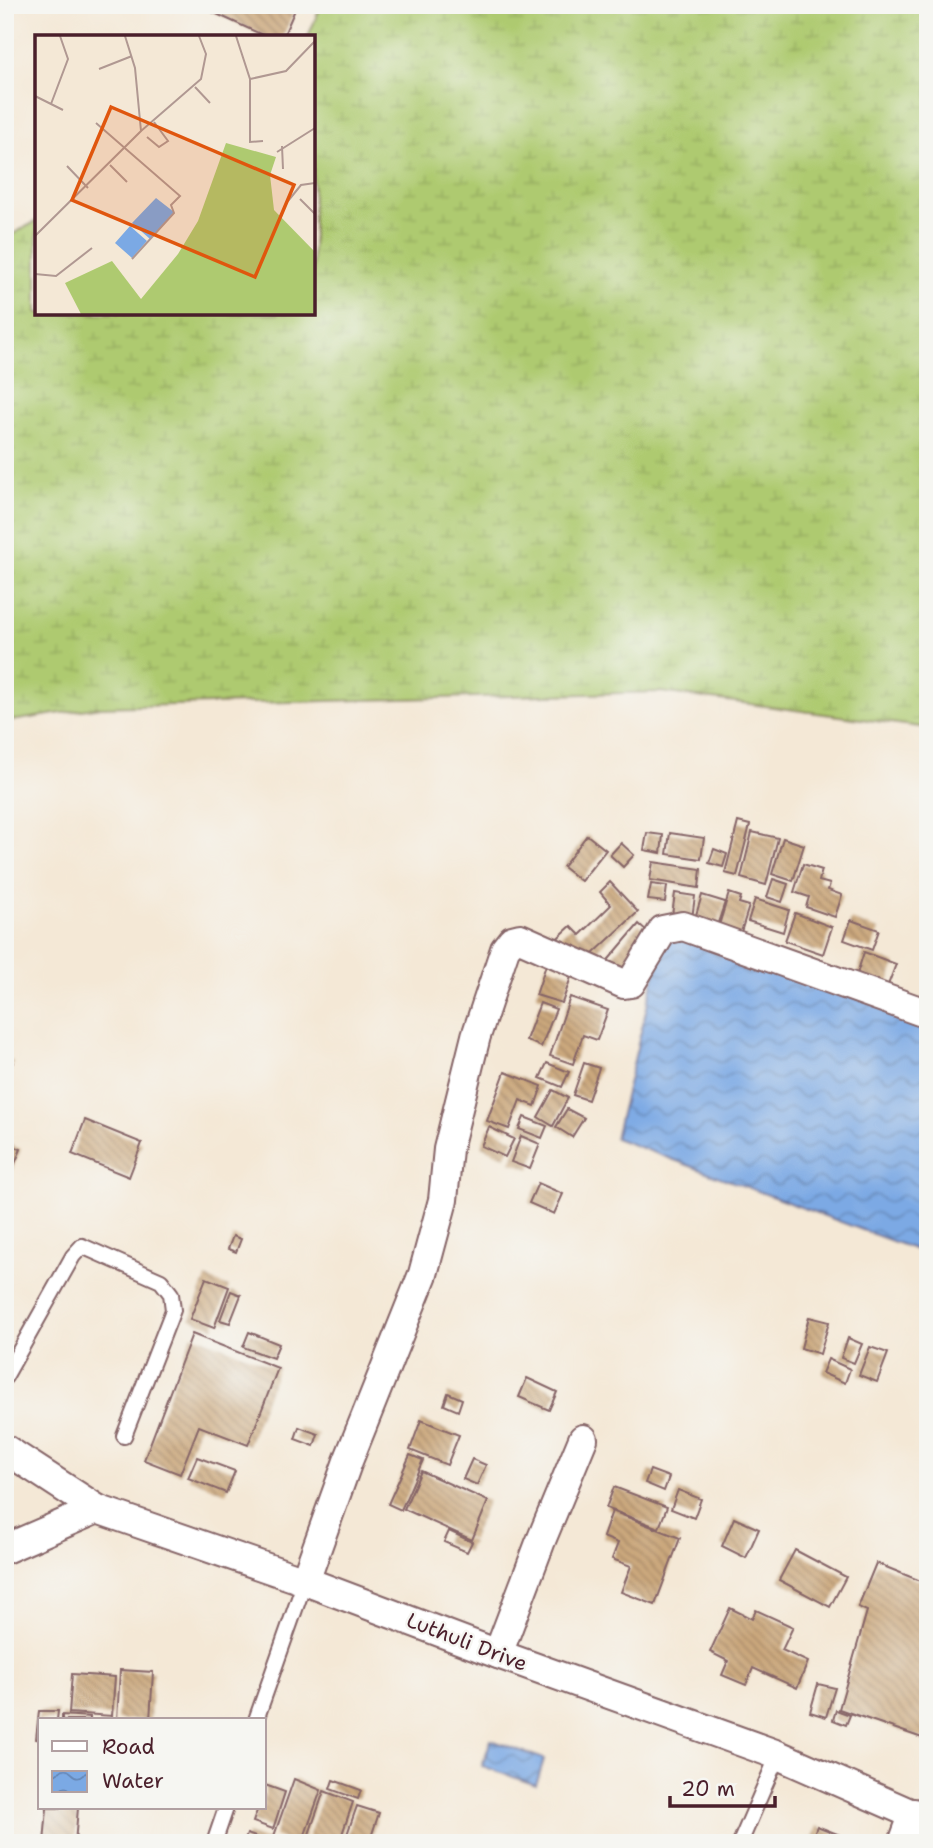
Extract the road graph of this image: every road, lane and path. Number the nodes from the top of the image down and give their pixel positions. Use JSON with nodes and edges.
{"nodes":[{"id":1,"x":928,"y":1014,"type":"edge"},
{"id":2,"x":5,"y":1377,"type":"edge"},
{"id":3,"x":124,"y":1436,"type":"dead end"},
{"id":4,"x":583,"y":1439,"type":"dead end"},
{"id":5,"x":5,"y":1450,"type":"edge"},
{"id":6,"x":97,"y":1509,"type":"junction"},
{"id":7,"x":5,"y":1549,"type":"edge"},
{"id":8,"x":304,"y":1581,"type":"junction"},
{"id":9,"x":498,"y":1654,"type":"junction"},
{"id":10,"x":257,"y":1718,"type":"edge"},
{"id":11,"x":778,"y":1755,"type":"junction"},
{"id":12,"x":225,"y":1810,"type":"edge"},
{"id":13,"x":921,"y":1817,"type":"edge"},
{"id":14,"x":214,"y":1843,"type":"edge"},
{"id":15,"x":740,"y":1843,"type":"edge"},
{"id":16,"x":903,"y":1843,"type":"edge"}],
"edges":[{"from":1,"to":8,"type":"street"},
{"from":2,"to":3,"type":"lane"},
{"from":4,"to":9,"type":"street"},
{"from":5,"to":6,"type":"street","name":"Luthuli Drive"},
{"from":6,"to":7,"type":"street"},
{"from":6,"to":8,"type":"street","name":"Luthuli Drive"},
{"from":8,"to":9,"type":"street","name":"Luthuli Drive"},
{"from":8,"to":10,"type":"lane"},
{"from":9,"to":11,"type":"street","name":"Luthuli Drive"},
{"from":11,"to":13,"type":"street","name":"Luthuli Drive"},
{"from":11,"to":15,"type":"lane"},
{"from":12,"to":14,"type":"lane"},
{"from":13,"to":16,"type":"street"}]}
